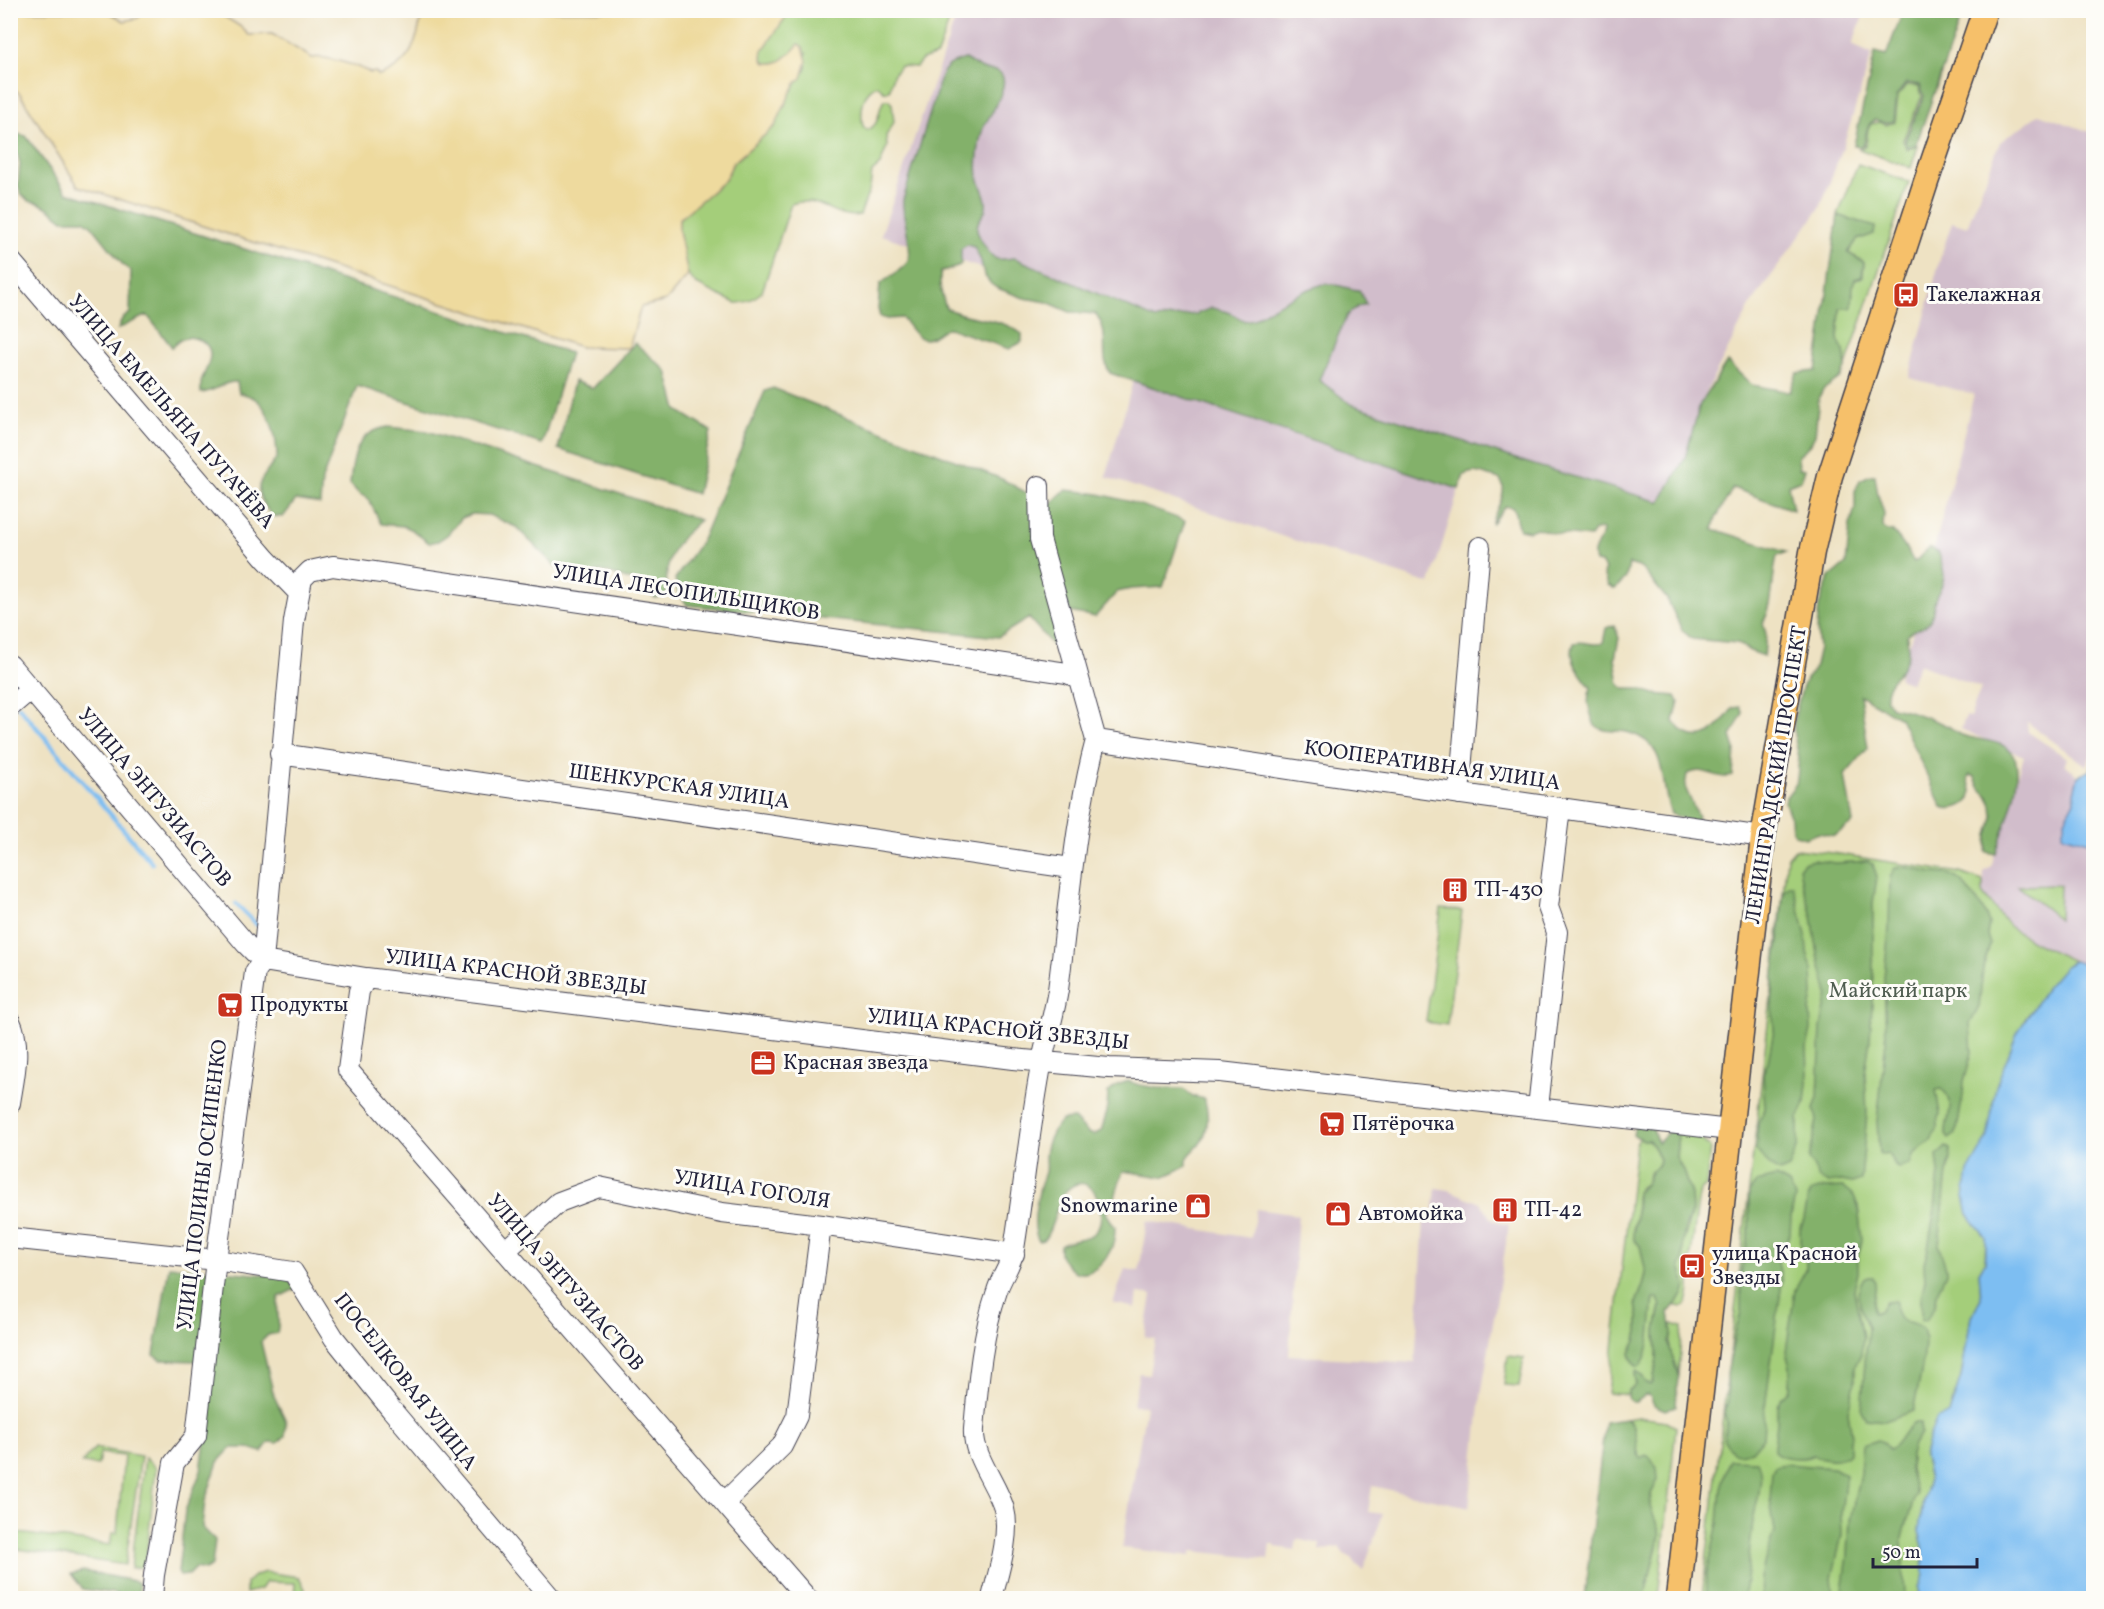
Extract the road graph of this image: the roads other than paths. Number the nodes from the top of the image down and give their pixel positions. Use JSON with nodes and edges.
{"nodes":[{"id":1,"x":1984,"y":10,"type":"edge"},
{"id":2,"x":10,"y":260,"type":"edge"},
{"id":3,"x":1039,"y":486,"type":"dead end"},
{"id":4,"x":1480,"y":547,"type":"dead end"},
{"id":5,"x":298,"y":592,"type":"junction"},
{"id":6,"x":10,"y":665,"type":"edge"},
{"id":7,"x":1078,"y":678,"type":"junction"},
{"id":8,"x":31,"y":689,"type":"junction"},
{"id":9,"x":10,"y":707,"type":"edge"},
{"id":10,"x":1096,"y":740,"type":"junction"},
{"id":11,"x":280,"y":754,"type":"junction"},
{"id":12,"x":1459,"y":794,"type":"junction"},
{"id":13,"x":1560,"y":808,"type":"junction"},
{"id":14,"x":1763,"y":837,"type":"junction"},
{"id":15,"x":1071,"y":868,"type":"junction"},
{"id":16,"x":263,"y":961,"type":"junction"},
{"id":17,"x":366,"y":978,"type":"junction"},
{"id":18,"x":10,"y":1021,"type":"edge"},
{"id":19,"x":1042,"y":1061,"type":"junction"},
{"id":20,"x":10,"y":1103,"type":"edge"},
{"id":21,"x":1538,"y":1108,"type":"junction"},
{"id":22,"x":1730,"y":1130,"type":"junction"},
{"id":23,"x":821,"y":1224,"type":"junction"},
{"id":24,"x":10,"y":1238,"type":"edge"},
{"id":25,"x":505,"y":1251,"type":"junction"},
{"id":26,"x":1014,"y":1254,"type":"junction"},
{"id":27,"x":216,"y":1260,"type":"junction"},
{"id":28,"x":725,"y":1502,"type":"junction"},
{"id":29,"x":152,"y":1599,"type":"edge"},
{"id":30,"x":551,"y":1599,"type":"edge"},
{"id":31,"x":807,"y":1599,"type":"edge"},
{"id":32,"x":992,"y":1599,"type":"edge"},
{"id":33,"x":1678,"y":1599,"type":"edge"}],
"edges":[{"from":1,"to":14,"type":"main road","name":"ЛЕНИНГРАДСКИЙ ПРОСПЕКТ"},
{"from":2,"to":5,"type":"street","name":"УЛИЦА ЕМЕЛЬЯНА ПУГАЧЁВА"},
{"from":3,"to":7,"type":"street"},
{"from":4,"to":12,"type":"street"},
{"from":5,"to":7,"type":"street","name":"УЛИЦА ЛЕСОПИЛЬЩИКОВ"},
{"from":5,"to":11,"type":"street","name":"УЛИЦА ПОЛИНЫ ОСИПЕНКО"},
{"from":6,"to":8,"type":"street","name":"УЛИЦА ЭНТУЗИАСТОВ"},
{"from":7,"to":10,"type":"street"},
{"from":8,"to":9,"type":"street"},
{"from":8,"to":16,"type":"street","name":"УЛИЦА ЭНТУЗИАСТОВ"},
{"from":10,"to":12,"type":"street","name":"КООПЕРАТИВНАЯ УЛИЦА"},
{"from":10,"to":15,"type":"street"},
{"from":11,"to":15,"type":"street","name":"ШЕНКУРСКАЯ УЛИЦА"},
{"from":11,"to":16,"type":"street","name":"УЛИЦА ПОЛИНЫ ОСИПЕНКО"},
{"from":12,"to":13,"type":"street","name":"КООПЕРАТИВНАЯ УЛИЦА"},
{"from":13,"to":14,"type":"street","name":"КООПЕРАТИВНАЯ УЛИЦА"},
{"from":13,"to":21,"type":"street"},
{"from":14,"to":22,"type":"main road","name":"ЛЕНИНГРАДСКИЙ ПРОСПЕКТ"},
{"from":15,"to":19,"type":"street"},
{"from":16,"to":17,"type":"street","name":"УЛИЦА КРАСНОЙ ЗВЕЗДЫ"},
{"from":16,"to":27,"type":"street","name":"УЛИЦА ПОЛИНЫ ОСИПЕНКО"},
{"from":17,"to":19,"type":"street","name":"УЛИЦА КРАСНОЙ ЗВЕЗДЫ"},
{"from":17,"to":25,"type":"street","name":"УЛИЦА ЭНТУЗИАСТОВ"},
{"from":18,"to":20,"type":"street"},
{"from":19,"to":21,"type":"street","name":"УЛИЦА КРАСНОЙ ЗВЕЗДЫ"},
{"from":19,"to":26,"type":"street"},
{"from":21,"to":22,"type":"street","name":"УЛИЦА КРАСНОЙ ЗВЕЗДЫ"},
{"from":22,"to":33,"type":"main road","name":"ЛЕНИНГРАДСКИЙ ПРОСПЕКТ"},
{"from":23,"to":25,"type":"street","name":"УЛИЦА ГОГОЛЯ"},
{"from":23,"to":26,"type":"street","name":"УЛИЦА ГОГОЛЯ"},
{"from":23,"to":28,"type":"street"},
{"from":24,"to":27,"type":"street","name":"ПОСЕЛКОВАЯ УЛИЦА"},
{"from":25,"to":28,"type":"street","name":"УЛИЦА ЭНТУЗИАСТОВ"},
{"from":26,"to":32,"type":"street"},
{"from":27,"to":29,"type":"street","name":"УЛИЦА ПОЛИНЫ ОСИПЕНКО"},
{"from":27,"to":30,"type":"street","name":"ПОСЕЛКОВАЯ УЛИЦА"},
{"from":28,"to":31,"type":"street","name":"УЛИЦА ЭНТУЗИАСТОВ"}]}
